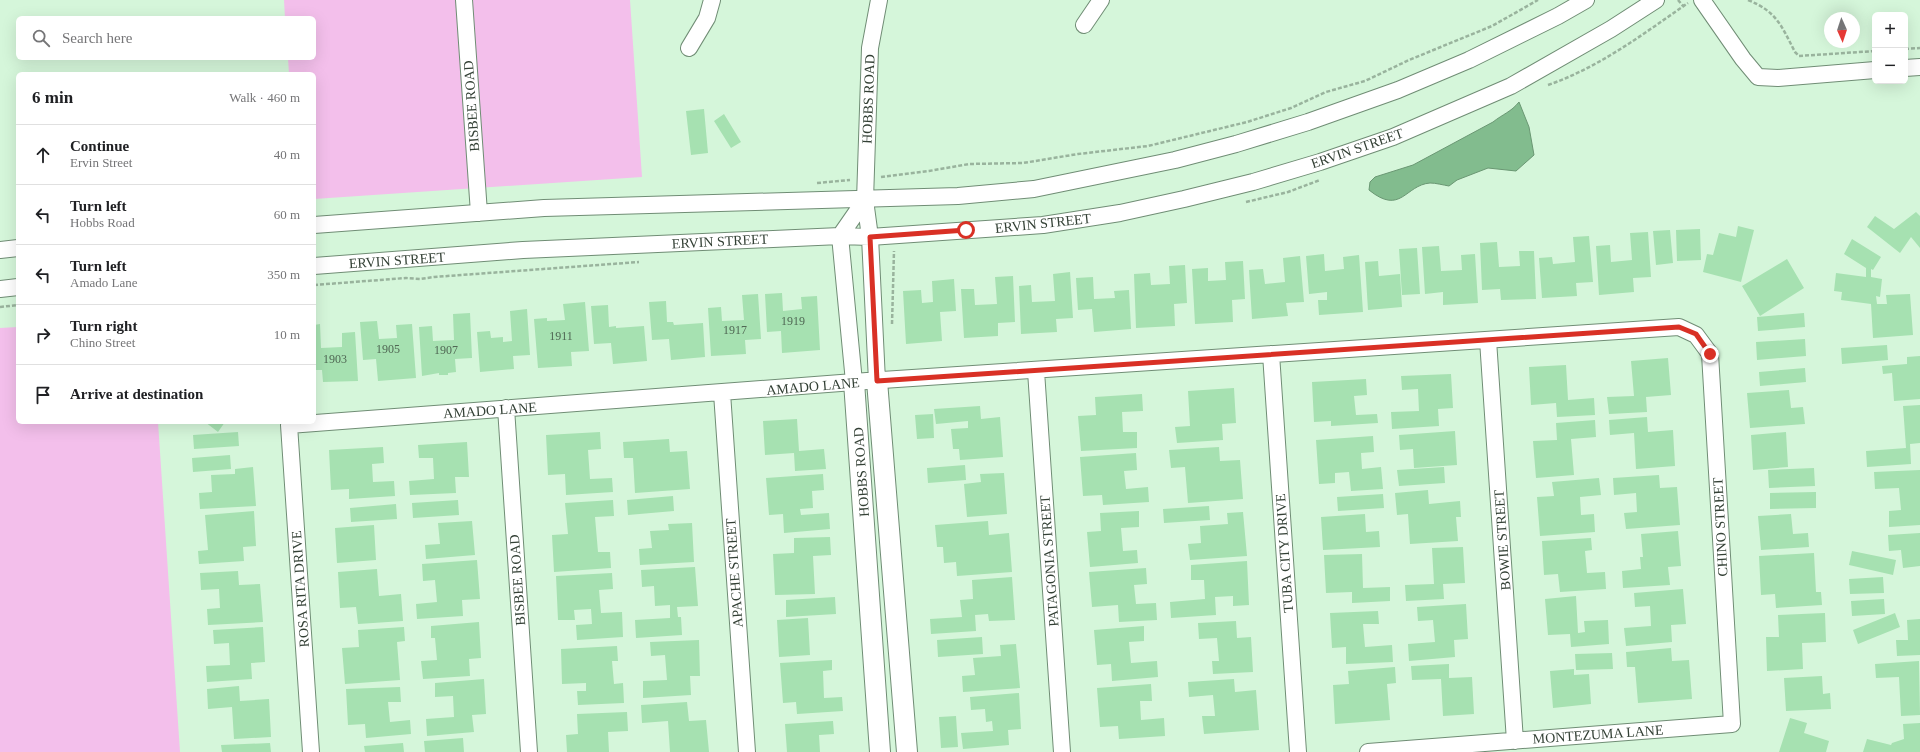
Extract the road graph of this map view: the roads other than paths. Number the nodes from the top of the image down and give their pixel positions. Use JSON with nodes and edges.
{"nodes":[{"id":1,"x":464,"y":0,"type":"edge"},
{"id":2,"x":712,"y":0,"type":"edge"},
{"id":3,"x":879,"y":0,"type":"edge"},
{"id":4,"x":1101,"y":0,"type":"edge"},
{"id":5,"x":1586,"y":0,"type":"edge"},
{"id":6,"x":1656,"y":0,"type":"edge"},
{"id":7,"x":1702,"y":0,"type":"edge"},
{"id":8,"x":1084,"y":25,"type":"dead end"},
{"id":9,"x":689,"y":48,"type":"dead end"},
{"id":10,"x":1920,"y":67,"type":"edge"},
{"id":11,"x":1908,"y":68,"type":"edge"},
{"id":12,"x":1872,"y":70,"type":"edge"},
{"id":13,"x":865,"y":200,"type":"junction"},
{"id":14,"x":479,"y":213,"type":"junction"},
{"id":15,"x":316,"y":225,"type":"edge"},
{"id":16,"x":840,"y":236,"type":"junction"},
{"id":17,"x":870,"y":237,"type":"junction"},
{"id":18,"x":16,"y":248,"type":"edge"},
{"id":19,"x":0,"y":250,"type":"edge"},
{"id":20,"x":316,"y":266,"type":"edge"},
{"id":21,"x":16,"y":288,"type":"edge"},
{"id":22,"x":0,"y":289,"type":"edge"},
{"id":23,"x":1696,"y":334,"type":"joint"},
{"id":24,"x":1488,"y":340,"type":"junction"},
{"id":25,"x":1271,"y":354,"type":"junction"},
{"id":26,"x":1036,"y":371,"type":"junction"},
{"id":27,"x":877,"y":381,"type":"junction"},
{"id":28,"x":854,"y":382,"type":"junction"},
{"id":29,"x":722,"y":393,"type":"junction"},
{"id":30,"x":506,"y":408,"type":"junction"},
{"id":31,"x":313,"y":424,"type":"edge"},
{"id":32,"x":316,"y":424,"type":"edge"},
{"id":33,"x":289,"y":426,"type":"joint"},
{"id":34,"x":1732,"y":724,"type":"joint"},
{"id":35,"x":1516,"y":741,"type":"junction"},
{"id":36,"x":311,"y":752,"type":"edge"},
{"id":37,"x":529,"y":752,"type":"edge"},
{"id":38,"x":747,"y":752,"type":"edge"},
{"id":39,"x":880,"y":752,"type":"edge"},
{"id":40,"x":906,"y":752,"type":"edge"},
{"id":41,"x":1062,"y":752,"type":"edge"},
{"id":42,"x":1298,"y":752,"type":"edge"},
{"id":43,"x":1368,"y":752,"type":"edge"}],
"edges":[{"from":1,"to":14,"type":"street","name":"BISBEE ROAD"},
{"from":2,"to":9,"type":"street"},
{"from":3,"to":13,"type":"street","name":"HOBBS ROAD"},
{"from":4,"to":8,"type":"street"},
{"from":5,"to":13,"type":"street"},
{"from":6,"to":17,"type":"street","name":"ERVIN STREET"},
{"from":7,"to":12,"type":"street"},
{"from":10,"to":11,"type":"street"},
{"from":13,"to":14,"type":"street"},
{"from":13,"to":16,"type":"street"},
{"from":13,"to":17,"type":"street","name":"HOBBS ROAD"},
{"from":14,"to":15,"type":"street"},
{"from":16,"to":17,"type":"street","name":"ERVIN STREET"},
{"from":16,"to":20,"type":"street","name":"ERVIN STREET"},
{"from":16,"to":28,"type":"street","name":"HOBBS ROAD"},
{"from":17,"to":27,"type":"street","name":"HOBBS ROAD"},
{"from":18,"to":19,"type":"street"},
{"from":21,"to":22,"type":"street"},
{"from":23,"to":24,"type":"street","name":"AMADO LANE"},
{"from":23,"to":34,"type":"street","name":"CHINO STREET"},
{"from":24,"to":25,"type":"street","name":"AMADO LANE"},
{"from":24,"to":35,"type":"street","name":"BOWIE STREET"},
{"from":25,"to":26,"type":"street","name":"AMADO LANE"},
{"from":25,"to":42,"type":"street","name":"TUBA CITY DRIVE"},
{"from":26,"to":27,"type":"street","name":"AMADO LANE"},
{"from":26,"to":41,"type":"street","name":"PATAGONIA STREET"},
{"from":27,"to":28,"type":"street","name":"AMADO LANE"},
{"from":27,"to":40,"type":"street","name":"HOBBS ROAD"},
{"from":28,"to":29,"type":"street","name":"AMADO LANE"},
{"from":28,"to":39,"type":"street","name":"HOBBS ROAD"},
{"from":29,"to":30,"type":"street","name":"AMADO LANE"},
{"from":29,"to":38,"type":"street","name":"APACHE STREET"},
{"from":30,"to":32,"type":"street","name":"AMADO LANE"},
{"from":30,"to":37,"type":"street","name":"BISBEE ROAD"},
{"from":31,"to":33,"type":"street","name":"AMADO LANE"},
{"from":33,"to":36,"type":"street","name":"ROSA RITA DRIVE"},
{"from":34,"to":35,"type":"street","name":"MONTEZUMA LANE"},
{"from":35,"to":43,"type":"street","name":"MONTEZUMA LANE"}]}
